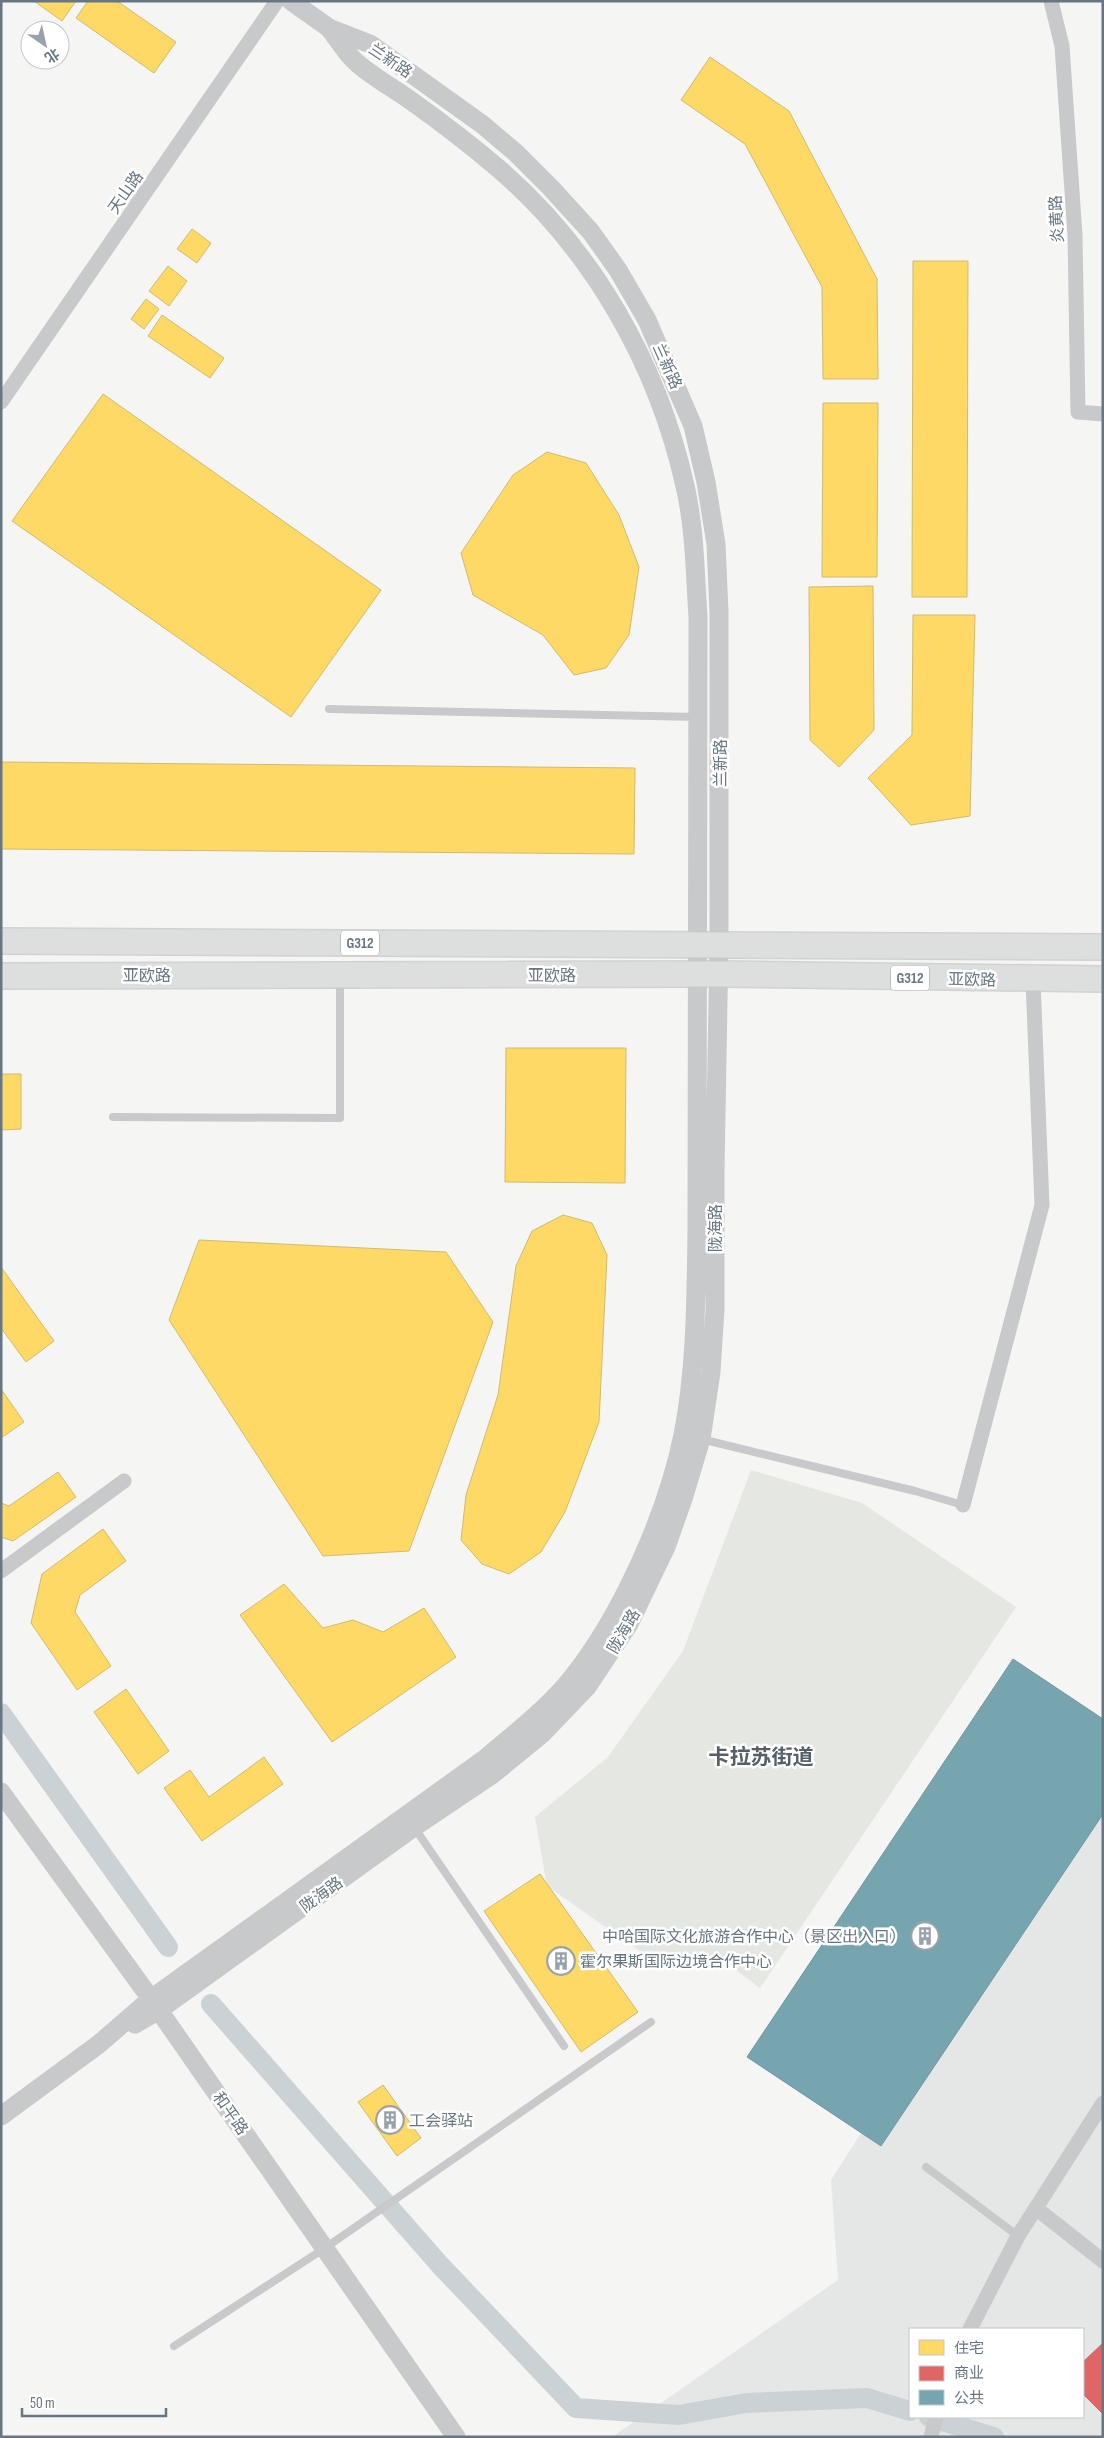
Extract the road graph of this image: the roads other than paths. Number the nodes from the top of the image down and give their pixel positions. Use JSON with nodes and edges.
{"nodes":[{"id":1,"x":277,"y":1,"type":"edge"},
{"id":2,"x":291,"y":1,"type":"edge"},
{"id":3,"x":1051,"y":1,"type":"edge"},
{"id":4,"x":1,"y":402,"type":"edge"},
{"id":5,"x":1103,"y":414,"type":"edge"},
{"id":6,"x":329,"y":709,"type":"dead end"},
{"id":7,"x":708,"y":716,"type":"junction"},
{"id":8,"x":1,"y":941,"type":"edge"},
{"id":9,"x":708,"y":945,"type":"junction"},
{"id":10,"x":1103,"y":947,"type":"edge"},
{"id":11,"x":340,"y":974,"type":"junction"},
{"id":12,"x":707,"y":975,"type":"junction"},
{"id":13,"x":1,"y":976,"type":"edge"},
{"id":14,"x":1033,"y":980,"type":"junction"},
{"id":15,"x":1103,"y":980,"type":"edge"},
{"id":16,"x":113,"y":1117,"type":"dead end"},
{"id":17,"x":683,"y":1436,"type":"junction"},
{"id":18,"x":701,"y":1439,"type":"junction"},
{"id":19,"x":124,"y":1481,"type":"dead end"},
{"id":20,"x":963,"y":1505,"type":"joint"},
{"id":21,"x":1,"y":1571,"type":"edge"},
{"id":22,"x":1,"y":1792,"type":"edge"},
{"id":23,"x":414,"y":1827,"type":"junction"},
{"id":24,"x":155,"y":2005,"type":"junction"},
{"id":25,"x":651,"y":2022,"type":"dead end"},
{"id":26,"x":564,"y":2046,"type":"dead end"},
{"id":27,"x":1103,"y":2103,"type":"edge"},
{"id":28,"x":1,"y":2116,"type":"edge"},
{"id":29,"x":926,"y":2168,"type":"dead end"},
{"id":30,"x":1037,"y":2209,"type":"junction"},
{"id":31,"x":1018,"y":2236,"type":"junction"},
{"id":32,"x":325,"y":2248,"type":"junction"},
{"id":33,"x":1103,"y":2261,"type":"edge"},
{"id":34,"x":971,"y":2328,"type":"edge"},
{"id":35,"x":174,"y":2346,"type":"dead end"},
{"id":36,"x":936,"y":2418,"type":"edge"},
{"id":37,"x":456,"y":2437,"type":"edge"},
{"id":38,"x":931,"y":2437,"type":"edge"}],
"edges":[{"from":1,"to":4,"type":"street","name":"天山路"},
{"from":2,"to":7,"type":"street","name":"兰新路"},
{"from":3,"to":5,"type":"street","name":"炎黄路"},
{"from":6,"to":7,"type":"lane"},
{"from":7,"to":9,"type":"street","name":"兰新路"},
{"from":8,"to":9,"type":"highway","name":"亚欧路","number":"G312"},
{"from":9,"to":10,"type":"highway","name":"亚欧路","number":"G312"},
{"from":9,"to":12,"type":"street","name":"兰新路"},
{"from":11,"to":12,"type":"highway","name":"亚欧路","number":"G312"},
{"from":11,"to":13,"type":"highway","name":"亚欧路","number":"G312"},
{"from":11,"to":16,"type":"lane"},
{"from":12,"to":14,"type":"highway","name":"亚欧路","number":"G312"},
{"from":12,"to":17,"type":"street","name":"陇海路"},
{"from":12,"to":18,"type":"street","name":"陇海路"},
{"from":14,"to":15,"type":"highway","name":"亚欧路","number":"G312"},
{"from":14,"to":20,"type":"street"},
{"from":17,"to":18,"type":"lane"},
{"from":17,"to":24,"type":"street","name":"陇海路"},
{"from":18,"to":20,"type":"lane"},
{"from":18,"to":23,"type":"street","name":"陇海路"},
{"from":19,"to":21,"type":"street"},
{"from":22,"to":24,"type":"street","name":"和平路"},
{"from":23,"to":24,"type":"street","name":"陇海路"},
{"from":23,"to":26,"type":"lane"},
{"from":24,"to":28,"type":"street","name":"陇海路"},
{"from":24,"to":32,"type":"street","name":"和平路"},
{"from":25,"to":32,"type":"lane"},
{"from":27,"to":30,"type":"street"},
{"from":29,"to":31,"type":"lane"},
{"from":30,"to":31,"type":"street"},
{"from":30,"to":33,"type":"street"},
{"from":31,"to":34,"type":"street"},
{"from":32,"to":35,"type":"lane"},
{"from":32,"to":37,"type":"street","name":"和平路"},
{"from":36,"to":38,"type":"street"}]}
